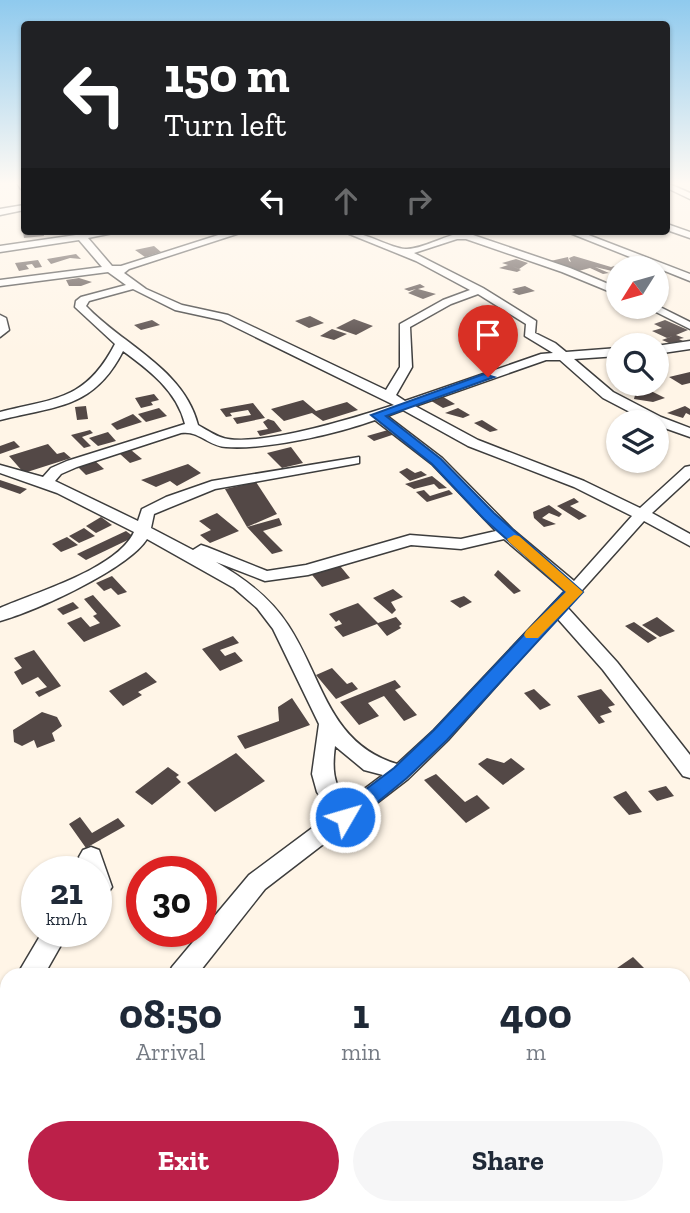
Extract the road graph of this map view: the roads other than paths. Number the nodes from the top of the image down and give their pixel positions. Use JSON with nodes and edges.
{"nodes":[{"id":1,"x":49,"y":240,"type":"edge"},
{"id":2,"x":84,"y":240,"type":"edge"},
{"id":3,"x":217,"y":240,"type":"edge"},
{"id":4,"x":370,"y":240,"type":"edge"},
{"id":5,"x":445,"y":240,"type":"edge"},
{"id":6,"x":478,"y":240,"type":"edge"},
{"id":7,"x":592,"y":240,"type":"edge"},
{"id":8,"x":0,"y":248,"type":"edge"},
{"id":9,"x":406,"y":253,"type":"junction"},
{"id":10,"x":117,"y":270,"type":"junction"},
{"id":11,"x":690,"y":278,"type":"edge"},
{"id":12,"x":0,"y":283,"type":"edge"},
{"id":13,"x":134,"y":286,"type":"junction"},
{"id":14,"x":606,"y":287,"type":"edge"},
{"id":15,"x":479,"y":290,"type":"junction"},
{"id":16,"x":669,"y":316,"type":"edge"},
{"id":17,"x":0,"y":318,"type":"edge"},
{"id":18,"x":690,"y":326,"type":"edge"},
{"id":19,"x":0,"y":334,"type":"edge"},
{"id":20,"x":120,"y":345,"type":"junction"},
{"id":21,"x":690,"y":345,"type":"edge"},
{"id":22,"x":669,"y":348,"type":"edge"},
{"id":23,"x":606,"y":353,"type":"edge"},
{"id":24,"x":562,"y":356,"type":"junction"},
{"id":25,"x":389,"y":396,"type":"junction"},
{"id":26,"x":405,"y":405,"type":"junction"},
{"id":27,"x":377,"y":415,"type":"junction"},
{"id":28,"x":0,"y":416,"type":"edge"},
{"id":29,"x":192,"y":427,"type":"junction"},
{"id":30,"x":690,"y":433,"type":"edge"},
{"id":31,"x":354,"y":460,"type":"dead end"},
{"id":32,"x":0,"y":469,"type":"edge"},
{"id":33,"x":690,"y":470,"type":"edge"},
{"id":34,"x":46,"y":482,"type":"junction"},
{"id":35,"x":640,"y":516,"type":"junction"},
{"id":36,"x":144,"y":531,"type":"junction"},
{"id":37,"x":507,"y":533,"type":"junction"},
{"id":38,"x":690,"y":541,"type":"edge"},
{"id":39,"x":178,"y":548,"type":"junction"},
{"id":40,"x":132,"y":549,"type":"junction"},
{"id":41,"x":575,"y":592,"type":"junction"},
{"id":42,"x":557,"y":607,"type":"junction"},
{"id":43,"x":0,"y":615,"type":"edge"},
{"id":44,"x":329,"y":726,"type":"junction"},
{"id":45,"x":690,"y":770,"type":"edge"},
{"id":46,"x":401,"y":773,"type":"junction"},
{"id":47,"x":345,"y":817,"type":"junction"},
{"id":48,"x":47,"y":947,"type":"edge"},
{"id":49,"x":34,"y":968,"type":"edge"},
{"id":50,"x":187,"y":968,"type":"edge"}],
"edges":[{"from":1,"to":8,"type":"street"},
{"from":2,"to":10,"type":"street"},
{"from":3,"to":10,"type":"street"},
{"from":4,"to":9,"type":"street"},
{"from":5,"to":9,"type":"street"},
{"from":6,"to":14,"type":"street"},
{"from":7,"to":11,"type":"street"},
{"from":9,"to":15,"type":"street"},
{"from":10,"to":12,"type":"street"},
{"from":10,"to":13,"type":"street"},
{"from":13,"to":20,"type":"street"},
{"from":13,"to":25,"type":"street"},
{"from":15,"to":24,"type":"street"},
{"from":15,"to":25,"type":"street"},
{"from":16,"to":18,"type":"street"},
{"from":17,"to":19,"type":"street"},
{"from":20,"to":28,"type":"street"},
{"from":20,"to":29,"type":"street"},
{"from":21,"to":22,"type":"street"},
{"from":23,"to":24,"type":"street"},
{"from":24,"to":26,"type":"street"},
{"from":24,"to":30,"type":"street"},
{"from":25,"to":26,"type":"street"},
{"from":26,"to":27,"type":"street"},
{"from":26,"to":35,"type":"street"},
{"from":27,"to":29,"type":"street"},
{"from":27,"to":37,"type":"street"},
{"from":29,"to":34,"type":"street"},
{"from":31,"to":36,"type":"street"},
{"from":32,"to":34,"type":"street"},
{"from":33,"to":35,"type":"street"},
{"from":34,"to":36,"type":"street"},
{"from":35,"to":38,"type":"street"},
{"from":35,"to":41,"type":"street"},
{"from":36,"to":39,"type":"street"},
{"from":36,"to":40,"type":"street"},
{"from":37,"to":39,"type":"street"},
{"from":37,"to":41,"type":"street"},
{"from":39,"to":40,"type":"street"},
{"from":39,"to":44,"type":"street"},
{"from":40,"to":43,"type":"street"},
{"from":41,"to":42,"type":"street"},
{"from":42,"to":45,"type":"street"},
{"from":42,"to":46,"type":"street"},
{"from":44,"to":46,"type":"street"},
{"from":44,"to":47,"type":"street"},
{"from":46,"to":47,"type":"street"},
{"from":47,"to":50,"type":"street"},
{"from":48,"to":49,"type":"street"}]}
